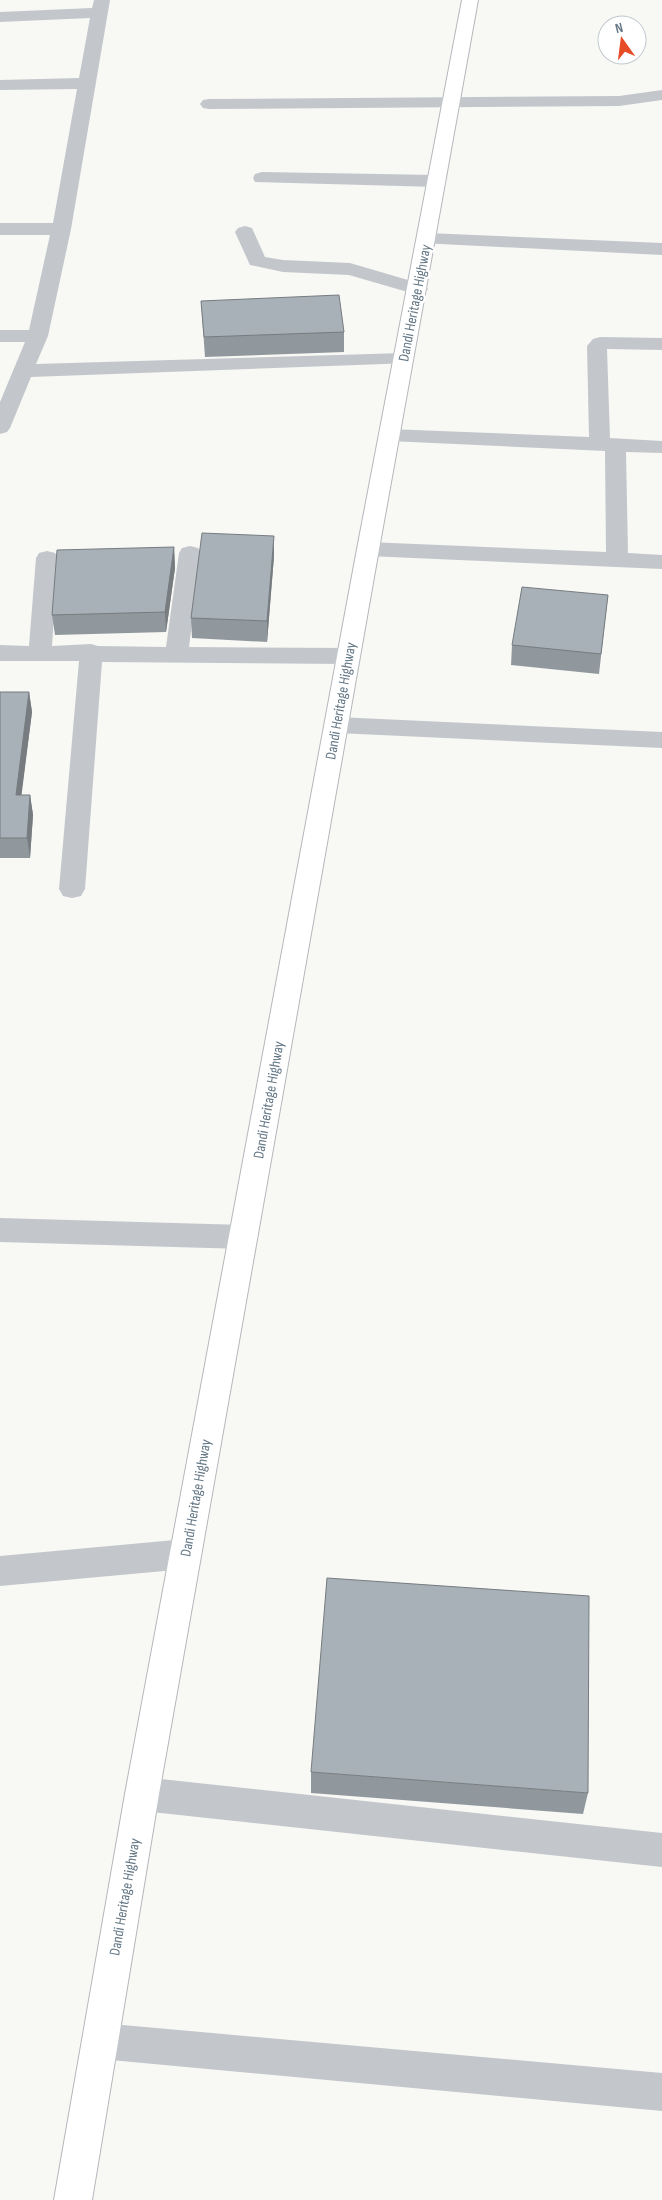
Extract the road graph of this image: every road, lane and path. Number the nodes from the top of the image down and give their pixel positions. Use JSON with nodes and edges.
{"nodes":[{"id":1,"x":470,"y":0,"type":"edge"},
{"id":2,"x":101,"y":6,"type":"edge"},
{"id":3,"x":0,"y":17,"type":"edge"},
{"id":4,"x":87,"y":83,"type":"junction"},
{"id":5,"x":0,"y":85,"type":"edge"},
{"id":6,"x":662,"y":95,"type":"edge"},
{"id":7,"x":450,"y":103,"type":"junction"},
{"id":8,"x":209,"y":104,"type":"dead end"},
{"id":9,"x":262,"y":178,"type":"dead end"},
{"id":10,"x":438,"y":181,"type":"junction"},
{"id":11,"x":0,"y":229,"type":"edge"},
{"id":12,"x":61,"y":229,"type":"junction"},
{"id":13,"x":245,"y":232,"type":"dead end"},
{"id":14,"x":427,"y":239,"type":"junction"},
{"id":15,"x":662,"y":249,"type":"edge"},
{"id":16,"x":418,"y":289,"type":"junction"},
{"id":17,"x":0,"y":336,"type":"edge"},
{"id":18,"x":38,"y":336,"type":"junction"},
{"id":19,"x":662,"y":344,"type":"edge"},
{"id":20,"x":404,"y":359,"type":"junction"},
{"id":21,"x":23,"y":371,"type":"junction"},
{"id":22,"x":0,"y":428,"type":"edge"},
{"id":23,"x":389,"y":435,"type":"junction"},
{"id":24,"x":608,"y":445,"type":"junction"},
{"id":25,"x":662,"y":447,"type":"edge"},
{"id":26,"x":368,"y":549,"type":"junction"},
{"id":27,"x":190,"y":553,"type":"dead end"},
{"id":28,"x":47,"y":558,"type":"dead end"},
{"id":29,"x":617,"y":560,"type":"junction"},
{"id":30,"x":662,"y":562,"type":"edge"},
{"id":31,"x":40,"y":652,"type":"junction"},
{"id":32,"x":91,"y":652,"type":"junction"},
{"id":33,"x":0,"y":653,"type":"edge"},
{"id":34,"x":177,"y":654,"type":"junction"},
{"id":35,"x":349,"y":656,"type":"junction"},
{"id":36,"x":337,"y":725,"type":"junction"},
{"id":37,"x":662,"y":740,"type":"edge"},
{"id":38,"x":72,"y":889,"type":"dead end"},
{"id":39,"x":0,"y":1230,"type":"edge"},
{"id":40,"x":244,"y":1237,"type":"junction"},
{"id":41,"x":186,"y":1554,"type":"junction"},
{"id":42,"x":0,"y":1571,"type":"edge"},
{"id":43,"x":142,"y":1794,"type":"junction"},
{"id":44,"x":662,"y":1850,"type":"edge"},
{"id":45,"x":100,"y":2041,"type":"junction"},
{"id":46,"x":662,"y":2092,"type":"edge"},
{"id":47,"x":72,"y":2200,"type":"edge"}],
"edges":[{"from":1,"to":7,"type":"highway","name":"Dandi Heritage Highway"},
{"from":2,"to":3,"type":"street"},
{"from":2,"to":4,"type":"street"},
{"from":4,"to":5,"type":"street"},
{"from":4,"to":12,"type":"street"},
{"from":6,"to":7,"type":"street"},
{"from":7,"to":8,"type":"street"},
{"from":7,"to":10,"type":"highway","name":"Dandi Heritage Highway"},
{"from":9,"to":10,"type":"street"},
{"from":10,"to":14,"type":"highway","name":"Dandi Heritage Highway"},
{"from":11,"to":12,"type":"street"},
{"from":12,"to":18,"type":"street"},
{"from":13,"to":16,"type":"street"},
{"from":14,"to":15,"type":"street"},
{"from":14,"to":16,"type":"highway","name":"Dandi Heritage Highway"},
{"from":16,"to":20,"type":"highway","name":"Dandi Heritage Highway"},
{"from":17,"to":18,"type":"street"},
{"from":18,"to":21,"type":"street"},
{"from":19,"to":24,"type":"street"},
{"from":20,"to":21,"type":"street"},
{"from":20,"to":23,"type":"highway","name":"Dandi Heritage Highway"},
{"from":21,"to":22,"type":"street"},
{"from":23,"to":24,"type":"street"},
{"from":23,"to":26,"type":"highway","name":"Dandi Heritage Highway"},
{"from":24,"to":25,"type":"street"},
{"from":24,"to":29,"type":"street"},
{"from":26,"to":29,"type":"street"},
{"from":26,"to":35,"type":"highway","name":"Dandi Heritage Highway"},
{"from":27,"to":34,"type":"street"},
{"from":28,"to":31,"type":"street"},
{"from":29,"to":30,"type":"street"},
{"from":31,"to":32,"type":"street"},
{"from":31,"to":33,"type":"street"},
{"from":32,"to":34,"type":"street"},
{"from":32,"to":38,"type":"street"},
{"from":34,"to":35,"type":"street"},
{"from":35,"to":36,"type":"highway","name":"Dandi Heritage Highway"},
{"from":36,"to":37,"type":"street"},
{"from":36,"to":40,"type":"highway","name":"Dandi Heritage Highway"},
{"from":39,"to":40,"type":"street"},
{"from":40,"to":41,"type":"highway","name":"Dandi Heritage Highway"},
{"from":41,"to":42,"type":"street"},
{"from":41,"to":43,"type":"highway","name":"Dandi Heritage Highway"},
{"from":43,"to":44,"type":"street"},
{"from":43,"to":45,"type":"highway","name":"Dandi Heritage Highway"},
{"from":45,"to":46,"type":"street"},
{"from":45,"to":47,"type":"highway","name":"Dandi Heritage Highway"}]}
